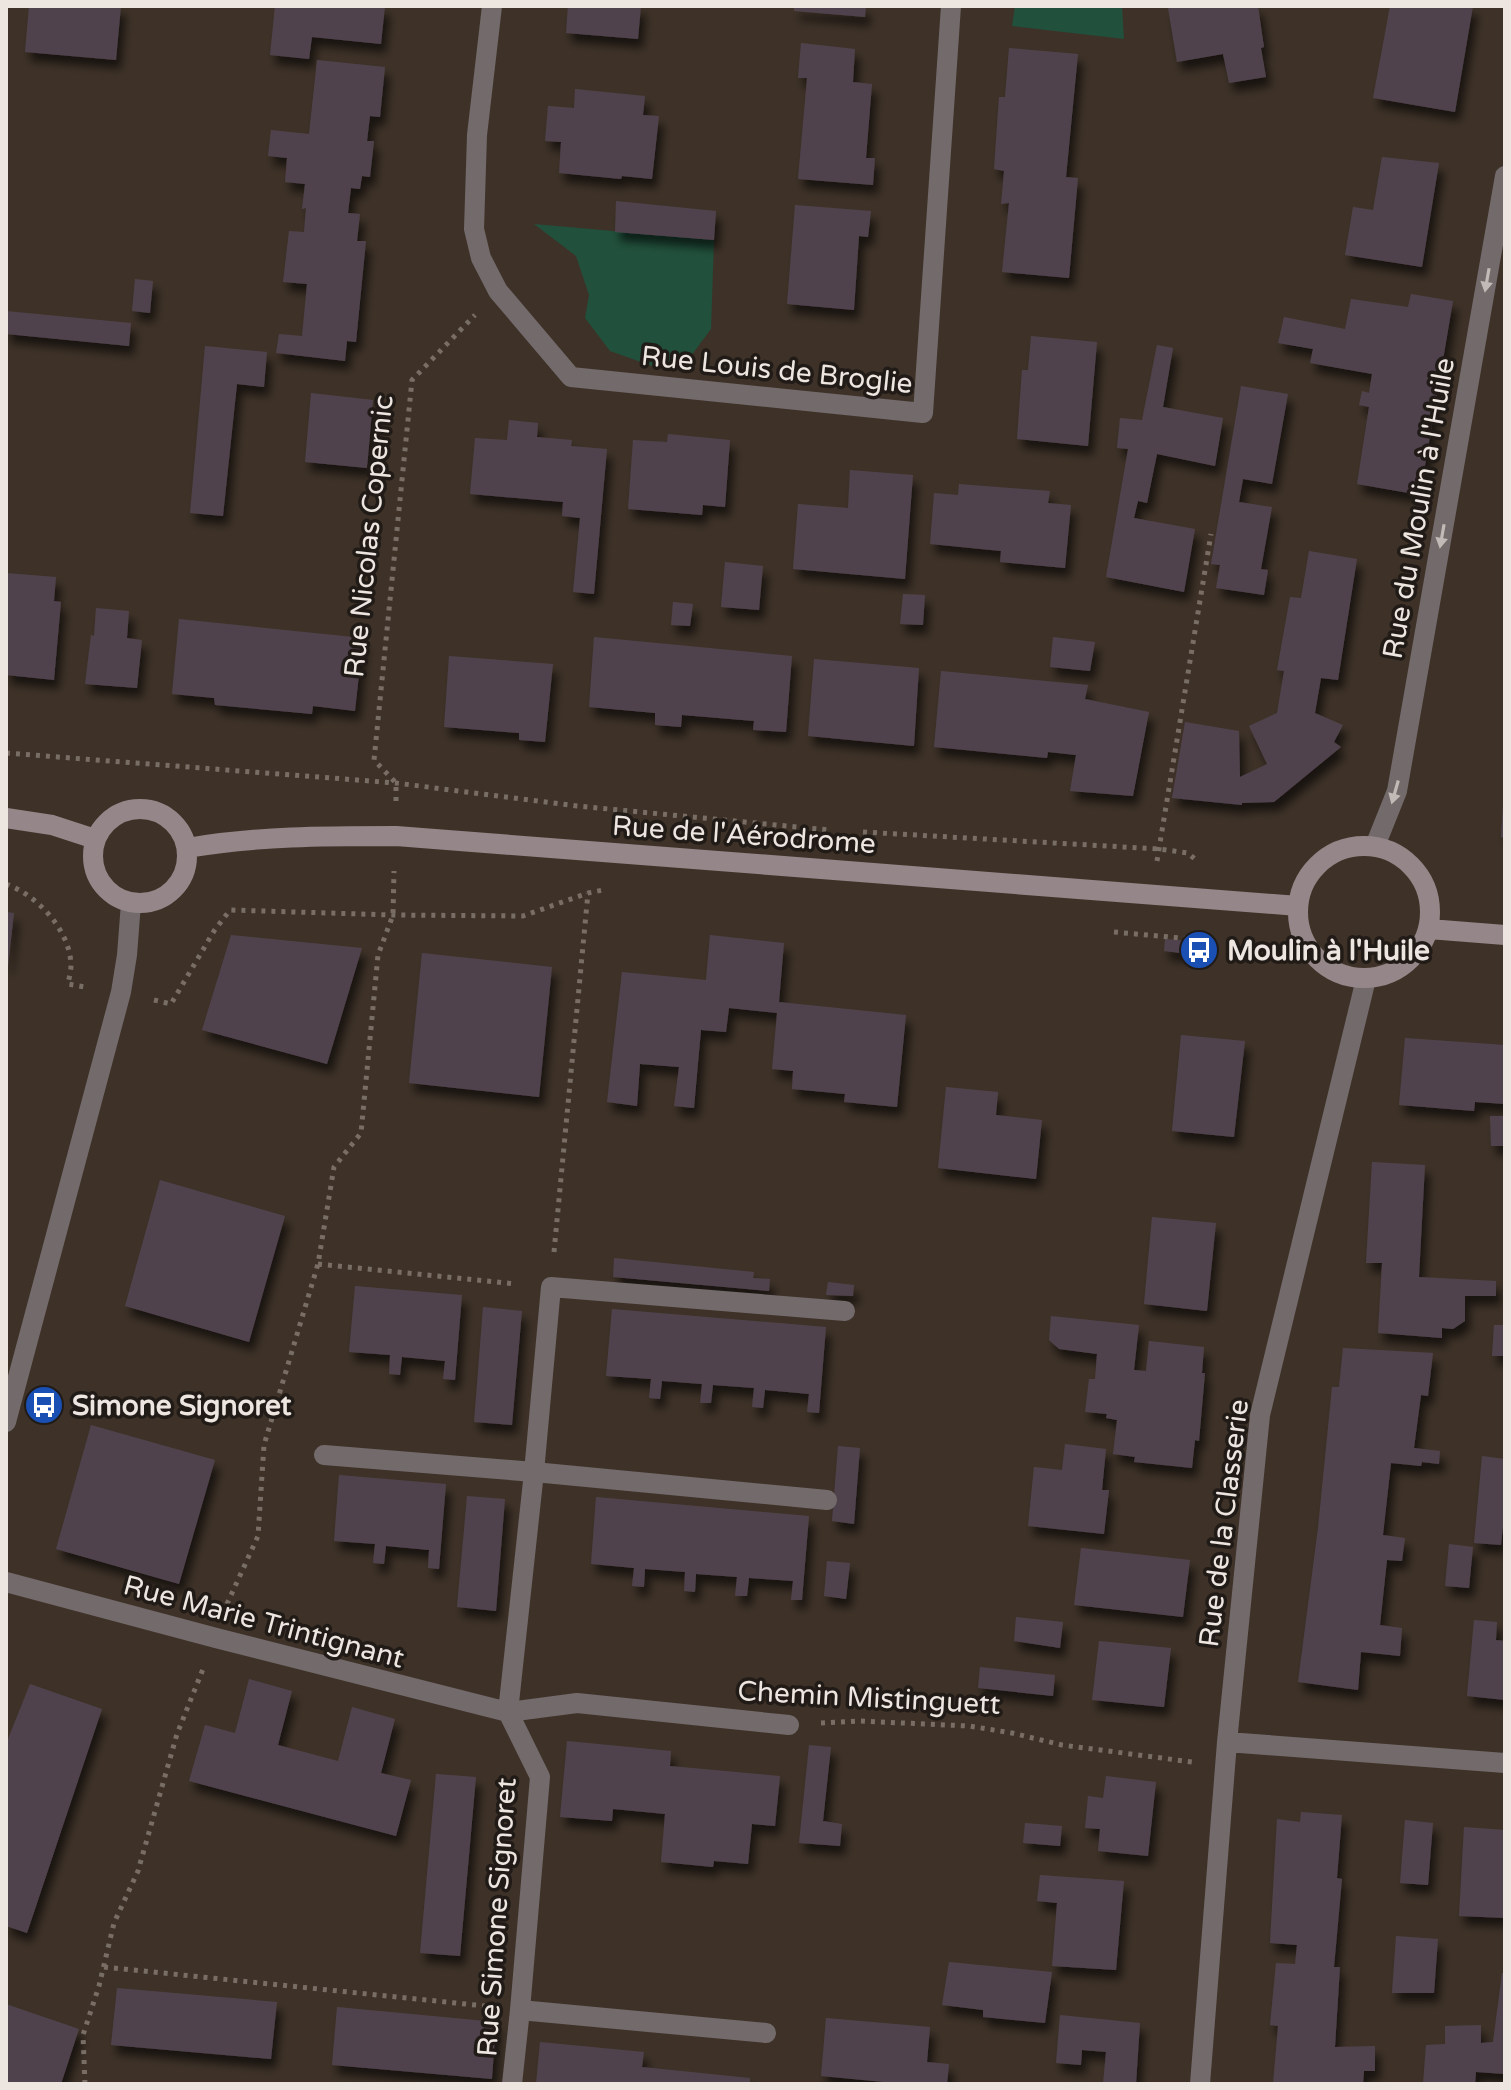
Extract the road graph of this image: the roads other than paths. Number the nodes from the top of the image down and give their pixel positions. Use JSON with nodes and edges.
{"nodes":[{"id":1,"x":492,"y":6,"type":"edge"},
{"id":2,"x":951,"y":6,"type":"edge"},
{"id":3,"x":1505,"y":176,"type":"edge"},
{"id":4,"x":6,"y":818,"type":"edge"},
{"id":5,"x":95,"y":839,"type":"junction"},
{"id":6,"x":1375,"y":846,"type":"junction"},
{"id":7,"x":187,"y":848,"type":"junction"},
{"id":8,"x":131,"y":903,"type":"junction"},
{"id":9,"x":1298,"y":906,"type":"junction"},
{"id":10,"x":1429,"y":929,"type":"junction"},
{"id":11,"x":1505,"y":935,"type":"edge"},
{"id":12,"x":1366,"y":979,"type":"junction"},
{"id":13,"x":845,"y":1311,"type":"dead end"},
{"id":14,"x":6,"y":1422,"type":"edge"},
{"id":15,"x":324,"y":1455,"type":"dead end"},
{"id":16,"x":534,"y":1472,"type":"junction"},
{"id":17,"x":827,"y":1500,"type":"dead end"},
{"id":18,"x":6,"y":1582,"type":"edge"},
{"id":19,"x":508,"y":1712,"type":"junction"},
{"id":20,"x":789,"y":1725,"type":"road end"},
{"id":21,"x":1227,"y":1742,"type":"junction"},
{"id":22,"x":1505,"y":1763,"type":"edge"},
{"id":23,"x":520,"y":2010,"type":"junction"},
{"id":24,"x":766,"y":2033,"type":"dead end"},
{"id":25,"x":512,"y":2084,"type":"edge"},
{"id":26,"x":1200,"y":2084,"type":"edge"}],
"edges":[{"from":1,"to":2,"type":"street","name":"Rue Louis de Broglie"},
{"from":3,"to":6,"type":"street","name":"Rue du Moulin à l'Huile","one_way":true},
{"from":4,"to":5,"type":"street"},
{"from":5,"to":7,"type":"street"},
{"from":5,"to":8,"type":"street"},
{"from":6,"to":9,"type":"street"},
{"from":6,"to":10,"type":"street"},
{"from":7,"to":8,"type":"street"},
{"from":7,"to":9,"type":"street","name":"Rue de l'Aérodrome"},
{"from":8,"to":14,"type":"street"},
{"from":9,"to":12,"type":"street"},
{"from":10,"to":11,"type":"street"},
{"from":10,"to":12,"type":"street"},
{"from":12,"to":21,"type":"street","name":"Rue de la Classerie"},
{"from":13,"to":16,"type":"street"},
{"from":15,"to":16,"type":"street"},
{"from":16,"to":17,"type":"street"},
{"from":16,"to":19,"type":"street"},
{"from":18,"to":19,"type":"street","name":"Rue Marie Trintignant"},
{"from":19,"to":20,"type":"street","name":"Chemin Mistinguett"},
{"from":19,"to":23,"type":"street","name":"Rue Simone Signoret"},
{"from":21,"to":22,"type":"street"},
{"from":21,"to":26,"type":"street","name":"Rue de la Classerie"},
{"from":23,"to":24,"type":"street"},
{"from":23,"to":25,"type":"street","name":"Rue Simone Signoret"}]}
